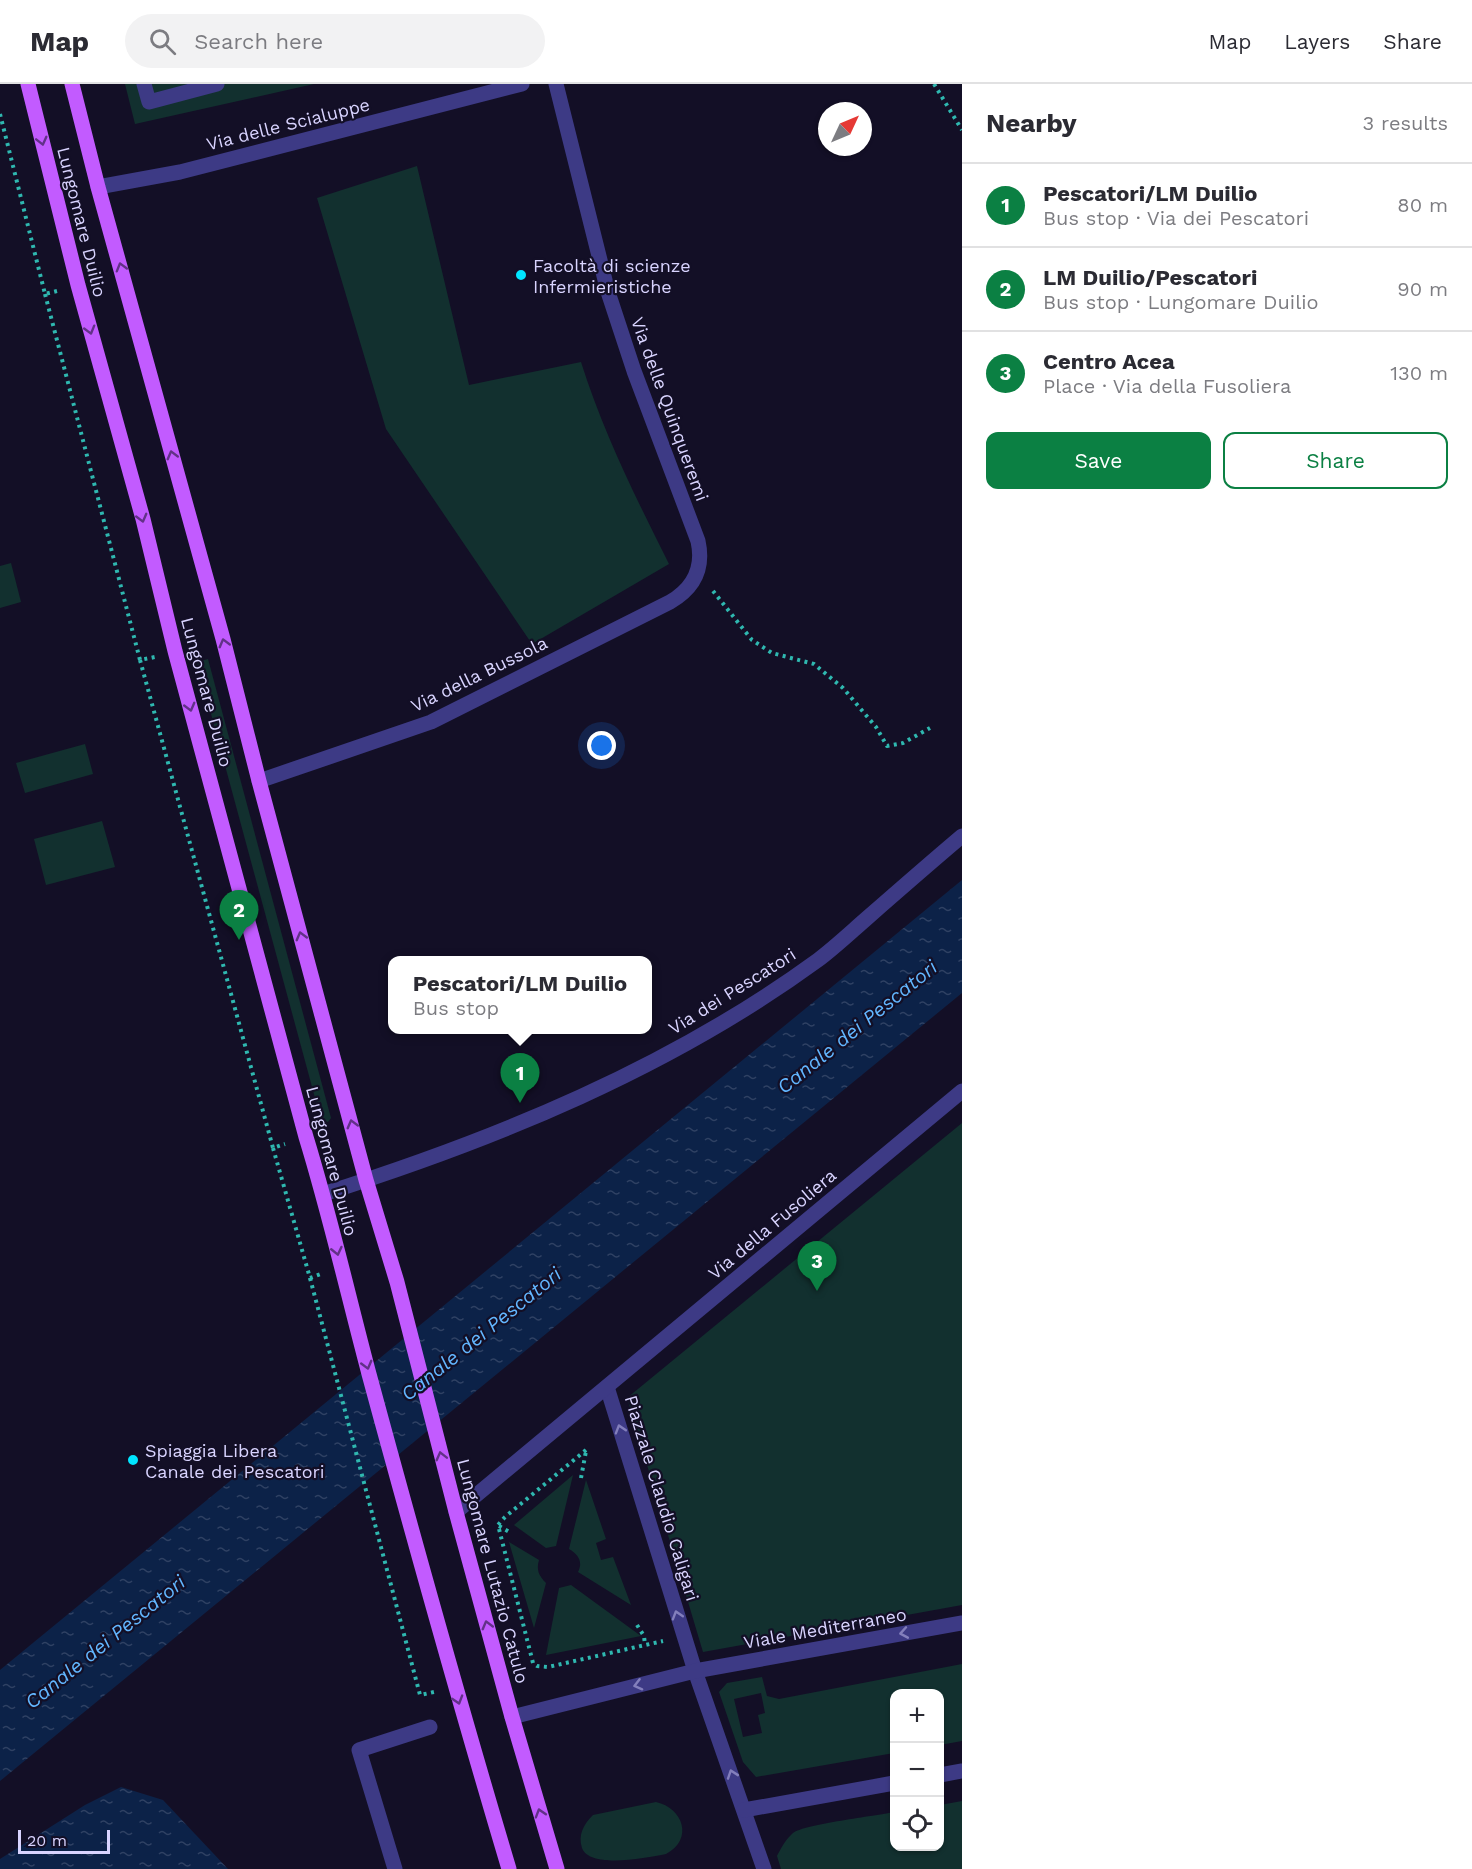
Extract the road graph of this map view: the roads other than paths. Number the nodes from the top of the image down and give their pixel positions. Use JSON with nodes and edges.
{"nodes":[{"id":1,"x":27,"y":84,"type":"edge"},
{"id":2,"x":72,"y":84,"type":"edge"},
{"id":3,"x":144,"y":84,"type":"edge"},
{"id":4,"x":217,"y":84,"type":"edge"},
{"id":5,"x":522,"y":84,"type":"edge"},
{"id":6,"x":556,"y":84,"type":"edge"},
{"id":7,"x":98,"y":187,"type":"junction"},
{"id":8,"x":699,"y":572,"type":"joint"},
{"id":9,"x":258,"y":781,"type":"junction"},
{"id":10,"x":962,"y":836,"type":"edge"},
{"id":11,"x":962,"y":1091,"type":"edge"},
{"id":12,"x":366,"y":1180,"type":"junction"},
{"id":13,"x":323,"y":1194,"type":"junction"},
{"id":14,"x":397,"y":1282,"type":"joint"},
{"id":15,"x":607,"y":1387,"type":"junction"},
{"id":16,"x":456,"y":1512,"type":"junction"},
{"id":17,"x":962,"y":1623,"type":"edge"},
{"id":18,"x":695,"y":1671,"type":"junction"},
{"id":19,"x":512,"y":1717,"type":"junction"},
{"id":20,"x":430,"y":1727,"type":"dead end"},
{"id":21,"x":962,"y":1771,"type":"edge"},
{"id":22,"x":944,"y":1774,"type":"edge"},
{"id":23,"x":890,"y":1784,"type":"edge"},
{"id":24,"x":744,"y":1810,"type":"junction"},
{"id":25,"x":395,"y":1869,"type":"edge"},
{"id":26,"x":509,"y":1869,"type":"edge"},
{"id":27,"x":557,"y":1869,"type":"edge"},
{"id":28,"x":764,"y":1869,"type":"edge"}],
"edges":[{"from":1,"to":13,"type":"main road","name":"Lungomare Duilio","one_way":true},
{"from":2,"to":7,"type":"main road","name":"Lungomare Duilio"},
{"from":3,"to":4,"type":"street"},
{"from":5,"to":7,"type":"street","name":"Via delle Scialuppe"},
{"from":6,"to":8,"type":"street","name":"Via delle Quinqueremi"},
{"from":9,"to":7,"type":"main road","name":"Lungomare Duilio","one_way":true},
{"from":8,"to":9,"type":"street","name":"Via della Bussola"},
{"from":12,"to":9,"type":"main road","name":"Lungomare Duilio","one_way":true},
{"from":10,"to":12,"type":"street","name":"Via dei Pescatori"},
{"from":11,"to":15,"type":"street","name":"Via della Fusoliera"},
{"from":12,"to":13,"type":"street","name":"Via dei Pescatori"},
{"from":12,"to":14,"type":"main road","name":"Lungomare Duilio"},
{"from":13,"to":26,"type":"main road","name":"Lungomare Duilio","one_way":true},
{"from":16,"to":14,"type":"main road","name":"Lungomare Lutazio Catulo","one_way":true},
{"from":15,"to":16,"type":"street","name":"Piazzale Claudio Caligari"},
{"from":18,"to":15,"type":"street","name":"Piazzale Claudio Caligari","one_way":true},
{"from":19,"to":16,"type":"main road","name":"Lungomare Lutazio Catulo","one_way":true},
{"from":17,"to":18,"type":"street","name":"Viale Mediterraneo","one_way":true},
{"from":18,"to":19,"type":"street","one_way":true},
{"from":24,"to":18,"type":"street","name":"Piazzale Claudio Caligari","one_way":true},
{"from":27,"to":19,"type":"main road","name":"Lungomare Lutazio Catulo","one_way":true},
{"from":20,"to":25,"type":"street"},
{"from":21,"to":22,"type":"street"},
{"from":23,"to":24,"type":"street"},
{"from":24,"to":28,"type":"street","name":"Piazzale Claudio Caligari"}]}
